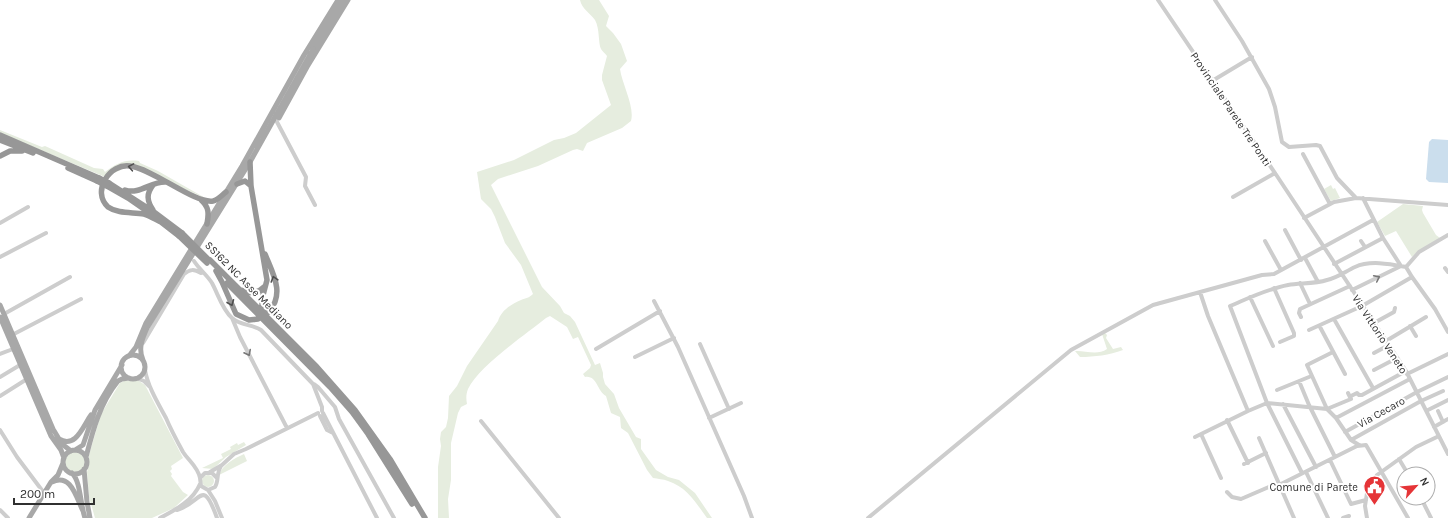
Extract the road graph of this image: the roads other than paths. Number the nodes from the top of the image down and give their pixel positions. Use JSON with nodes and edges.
{"nodes":[{"id":1,"x":338,"y":0,"type":"edge"},
{"id":2,"x":343,"y":0,"type":"edge"},
{"id":3,"x":348,"y":0,"type":"edge"},
{"id":4,"x":1158,"y":0,"type":"edge"},
{"id":5,"x":1215,"y":0,"type":"edge"},
{"id":6,"x":311,"y":52,"type":"junction"},
{"id":7,"x":1252,"y":57,"type":"junction"},
{"id":8,"x":1212,"y":82,"type":"junction"},
{"id":9,"x":276,"y":122,"type":"junction"},
{"id":10,"x":0,"y":135,"type":"edge"},
{"id":11,"x":265,"y":138,"type":"junction"},
{"id":12,"x":0,"y":140,"type":"edge"},
{"id":13,"x":34,"y":154,"type":"junction"},
{"id":14,"x":1303,"y":154,"type":"dead end"},
{"id":15,"x":0,"y":156,"type":"edge"},
{"id":16,"x":250,"y":162,"type":"junction"},
{"id":17,"x":1275,"y":173,"type":"junction"},
{"id":18,"x":98,"y":180,"type":"junction"},
{"id":19,"x":167,"y":182,"type":"junction"},
{"id":20,"x":153,"y":184,"type":"junction"},
{"id":21,"x":237,"y":184,"type":"junction"},
{"id":22,"x":108,"y":185,"type":"junction"},
{"id":23,"x":251,"y":186,"type":"junction"},
{"id":24,"x":118,"y":188,"type":"junction"},
{"id":25,"x":226,"y":192,"type":"junction"},
{"id":26,"x":1233,"y":197,"type":"dead end"},
{"id":27,"x":199,"y":198,"type":"junction"},
{"id":28,"x":1356,"y":198,"type":"junction"},
{"id":29,"x":1363,"y":198,"type":"junction"},
{"id":30,"x":1330,"y":204,"type":"junction"},
{"id":31,"x":1448,"y":204,"type":"edge"},
{"id":32,"x":315,"y":205,"type":"dead end"},
{"id":33,"x":28,"y":207,"type":"dead end"},
{"id":34,"x":154,"y":212,"type":"junction"},
{"id":35,"x":1304,"y":218,"type":"junction"},
{"id":36,"x":1373,"y":220,"type":"junction"},
{"id":37,"x":0,"y":223,"type":"edge"},
{"id":38,"x":163,"y":223,"type":"junction"},
{"id":39,"x":207,"y":224,"type":"junction"},
{"id":40,"x":1285,"y":230,"type":"dead end"},
{"id":41,"x":46,"y":233,"type":"dead end"},
{"id":42,"x":180,"y":235,"type":"junction"},
{"id":43,"x":1448,"y":235,"type":"edge"},
{"id":44,"x":1383,"y":238,"type":"junction"},
{"id":45,"x":1265,"y":241,"type":"dead end"},
{"id":46,"x":1361,"y":241,"type":"dead end"},
{"id":47,"x":262,"y":246,"type":"junction"},
{"id":48,"x":1365,"y":247,"type":"junction"},
{"id":49,"x":1324,"y":248,"type":"junction"},
{"id":50,"x":194,"y":251,"type":"junction"},
{"id":51,"x":0,"y":258,"type":"edge"},
{"id":52,"x":1303,"y":259,"type":"junction"},
{"id":53,"x":194,"y":262,"type":"junction"},
{"id":54,"x":208,"y":262,"type":"junction"},
{"id":55,"x":1334,"y":264,"type":"junction"},
{"id":56,"x":1404,"y":266,"type":"junction"},
{"id":57,"x":1445,"y":268,"type":"dead end"},
{"id":58,"x":193,"y":269,"type":"junction"},
{"id":59,"x":1281,"y":270,"type":"junction"},
{"id":60,"x":216,"y":271,"type":"junction"},
{"id":61,"x":1448,"y":272,"type":"edge"},
{"id":62,"x":204,"y":274,"type":"junction"},
{"id":63,"x":1341,"y":274,"type":"junction"},
{"id":64,"x":70,"y":277,"type":"dead end"},
{"id":65,"x":1412,"y":277,"type":"junction"},
{"id":66,"x":1318,"y":282,"type":"junction"},
{"id":67,"x":1300,"y":283,"type":"junction"},
{"id":68,"x":265,"y":287,"type":"junction"},
{"id":69,"x":1274,"y":288,"type":"junction"},
{"id":70,"x":1351,"y":288,"type":"junction"},
{"id":71,"x":239,"y":290,"type":"junction"},
{"id":72,"x":1200,"y":292,"type":"junction"},
{"id":73,"x":1250,"y":297,"type":"junction"},
{"id":74,"x":81,"y":299,"type":"dead end"},
{"id":75,"x":654,"y":302,"type":"dead end"},
{"id":76,"x":1310,"y":304,"type":"junction"},
{"id":77,"x":0,"y":305,"type":"edge"},
{"id":78,"x":1362,"y":306,"type":"junction"},
{"id":79,"x":1395,"y":308,"type":"dead end"},
{"id":80,"x":660,"y":312,"type":"junction"},
{"id":81,"x":268,"y":314,"type":"junction"},
{"id":82,"x":2,"y":316,"type":"edge"},
{"id":83,"x":1301,"y":317,"type":"dead end"},
{"id":84,"x":1426,"y":317,"type":"dead end"},
{"id":85,"x":232,"y":318,"type":"junction"},
{"id":86,"x":258,"y":319,"type":"dead end"},
{"id":87,"x":1334,"y":319,"type":"junction"},
{"id":88,"x":1374,"y":323,"type":"junction"},
{"id":89,"x":1410,"y":326,"type":"junction"},
{"id":90,"x":1320,"y":327,"type":"dead end"},
{"id":91,"x":1309,"y":330,"type":"dead end"},
{"id":92,"x":1448,"y":332,"type":"edge"},
{"id":93,"x":12,"y":335,"type":"junction"},
{"id":94,"x":1416,"y":336,"type":"dead end"},
{"id":95,"x":674,"y":338,"type":"junction"},
{"id":96,"x":1386,"y":341,"type":"junction"},
{"id":97,"x":1280,"y":342,"type":"dead end"},
{"id":98,"x":141,"y":344,"type":"junction"},
{"id":99,"x":700,"y":344,"type":"dead end"},
{"id":100,"x":1388,"y":345,"type":"junction"},
{"id":101,"x":1273,"y":346,"type":"dead end"},
{"id":102,"x":13,"y":349,"type":"junction"},
{"id":103,"x":596,"y":349,"type":"dead end"},
{"id":104,"x":1333,"y":352,"type":"junction"},
{"id":105,"x":0,"y":354,"type":"edge"},
{"id":106,"x":1374,"y":354,"type":"dead end"},
{"id":107,"x":1448,"y":354,"type":"edge"},
{"id":108,"x":129,"y":356,"type":"junction"},
{"id":109,"x":635,"y":357,"type":"dead end"},
{"id":110,"x":1397,"y":358,"type":"junction"},
{"id":111,"x":143,"y":360,"type":"junction"},
{"id":112,"x":20,"y":365,"type":"junction"},
{"id":113,"x":122,"y":365,"type":"junction"},
{"id":114,"x":316,"y":369,"type":"junction"},
{"id":115,"x":145,"y":370,"type":"junction"},
{"id":116,"x":1374,"y":370,"type":"dead end"},
{"id":117,"x":1407,"y":373,"type":"junction"},
{"id":118,"x":1345,"y":374,"type":"dead end"},
{"id":119,"x":1448,"y":376,"type":"edge"},
{"id":120,"x":0,"y":377,"type":"edge"},
{"id":121,"x":1309,"y":377,"type":"dead end"},
{"id":122,"x":129,"y":378,"type":"junction"},
{"id":123,"x":136,"y":378,"type":"junction"},
{"id":124,"x":27,"y":379,"type":"junction"},
{"id":125,"x":1410,"y":379,"type":"junction"},
{"id":126,"x":1299,"y":381,"type":"junction"},
{"id":127,"x":313,"y":384,"type":"junction"},
{"id":128,"x":332,"y":386,"type":"junction"},
{"id":129,"x":150,"y":388,"type":"junction"},
{"id":130,"x":1373,"y":388,"type":"junction"},
{"id":131,"x":1277,"y":390,"type":"dead end"},
{"id":132,"x":1442,"y":391,"type":"dead end"},
{"id":133,"x":1417,"y":392,"type":"junction"},
{"id":134,"x":0,"y":396,"type":"edge"},
{"id":135,"x":1448,"y":400,"type":"edge"},
{"id":136,"x":1421,"y":401,"type":"junction"},
{"id":137,"x":741,"y":403,"type":"dead end"},
{"id":138,"x":1267,"y":404,"type":"junction"},
{"id":139,"x":1282,"y":404,"type":"junction"},
{"id":140,"x":1310,"y":407,"type":"junction"},
{"id":141,"x":729,"y":408,"type":"junction"},
{"id":142,"x":1327,"y":409,"type":"junction"},
{"id":143,"x":95,"y":410,"type":"junction"},
{"id":144,"x":1426,"y":410,"type":"junction"},
{"id":145,"x":1248,"y":411,"type":"junction"},
{"id":146,"x":1438,"y":411,"type":"dead end"},
{"id":147,"x":321,"y":413,"type":"junction"},
{"id":148,"x":709,"y":418,"type":"junction"},
{"id":149,"x":1336,"y":418,"type":"junction"},
{"id":150,"x":1448,"y":419,"type":"edge"},
{"id":151,"x":1227,"y":420,"type":"junction"},
{"id":152,"x":481,"y":421,"type":"dead end"},
{"id":153,"x":1443,"y":422,"type":"junction"},
{"id":154,"x":1434,"y":427,"type":"junction"},
{"id":155,"x":287,"y":428,"type":"junction"},
{"id":156,"x":0,"y":430,"type":"edge"},
{"id":157,"x":1345,"y":432,"type":"junction"},
{"id":158,"x":1201,"y":434,"type":"junction"},
{"id":159,"x":1439,"y":436,"type":"junction"},
{"id":160,"x":1195,"y":437,"type":"dead end"},
{"id":161,"x":58,"y":438,"type":"junction"},
{"id":162,"x":1259,"y":438,"type":"dead end"},
{"id":163,"x":1351,"y":440,"type":"junction"},
{"id":164,"x":1359,"y":446,"type":"junction"},
{"id":165,"x":73,"y":450,"type":"junction"},
{"id":166,"x":1266,"y":453,"type":"junction"},
{"id":167,"x":1448,"y":454,"type":"edge"},
{"id":168,"x":86,"y":457,"type":"junction"},
{"id":169,"x":1335,"y":457,"type":"junction"},
{"id":170,"x":1399,"y":459,"type":"junction"},
{"id":171,"x":64,"y":460,"type":"junction"},
{"id":172,"x":1330,"y":460,"type":"junction"},
{"id":173,"x":223,"y":464,"type":"junction"},
{"id":174,"x":1403,"y":466,"type":"edge"},
{"id":175,"x":195,"y":467,"type":"junction"},
{"id":176,"x":1316,"y":467,"type":"junction"},
{"id":177,"x":84,"y":470,"type":"junction"},
{"id":178,"x":1381,"y":472,"type":"junction"},
{"id":179,"x":72,"y":473,"type":"junction"},
{"id":180,"x":207,"y":473,"type":"junction"},
{"id":181,"x":1304,"y":473,"type":"junction"},
{"id":182,"x":58,"y":475,"type":"junction"},
{"id":183,"x":216,"y":477,"type":"junction"},
{"id":184,"x":1222,"y":477,"type":"dead end"},
{"id":185,"x":200,"y":478,"type":"junction"},
{"id":186,"x":51,"y":482,"type":"junction"},
{"id":187,"x":200,"y":483,"type":"junction"},
{"id":188,"x":1278,"y":484,"type":"junction"},
{"id":189,"x":215,"y":487,"type":"junction"},
{"id":190,"x":206,"y":490,"type":"junction"},
{"id":191,"x":1227,"y":492,"type":"dead end"},
{"id":192,"x":44,"y":493,"type":"junction"},
{"id":193,"x":194,"y":494,"type":"junction"},
{"id":194,"x":1366,"y":500,"type":"junction"},
{"id":195,"x":215,"y":501,"type":"junction"},
{"id":196,"x":1425,"y":506,"type":"edge"},
{"id":197,"x":0,"y":510,"type":"edge"},
{"id":198,"x":176,"y":510,"type":"junction"},
{"id":199,"x":83,"y":511,"type":"junction"},
{"id":200,"x":1348,"y":516,"type":"dead end"},
{"id":201,"x":8,"y":518,"type":"edge"},
{"id":202,"x":29,"y":518,"type":"edge"},
{"id":203,"x":85,"y":518,"type":"edge"},
{"id":204,"x":92,"y":518,"type":"edge"},
{"id":205,"x":160,"y":518,"type":"edge"},
{"id":206,"x":217,"y":518,"type":"edge"},
{"id":207,"x":222,"y":518,"type":"edge"},
{"id":208,"x":377,"y":518,"type":"edge"},
{"id":209,"x":394,"y":518,"type":"edge"},
{"id":210,"x":421,"y":518,"type":"edge"},
{"id":211,"x":425,"y":518,"type":"edge"},
{"id":212,"x":559,"y":518,"type":"edge"},
{"id":213,"x":752,"y":518,"type":"edge"},
{"id":214,"x":868,"y":518,"type":"edge"},
{"id":215,"x":1294,"y":518,"type":"edge"},
{"id":216,"x":1328,"y":518,"type":"edge"},
{"id":217,"x":1343,"y":518,"type":"edge"},
{"id":218,"x":1367,"y":518,"type":"edge"},
{"id":219,"x":1408,"y":518,"type":"edge"},
{"id":220,"x":1431,"y":518,"type":"edge"}],
"edges":[{"from":1,"to":6,"type":"main road"},
{"from":2,"to":6,"type":"main road"},
{"from":3,"to":6,"type":"main road"},
{"from":4,"to":8,"type":"street","name":"Provinciale Parete Tre Ponti"},
{"from":5,"to":7,"type":"street"},
{"from":6,"to":9,"type":"main road"},
{"from":6,"to":11,"type":"main road"},
{"from":6,"to":25,"type":"main road"},
{"from":7,"to":8,"type":"street"},
{"from":7,"to":28,"type":"street"},
{"from":8,"to":17,"type":"street","name":"Provinciale Parete Tre Ponti"},
{"from":9,"to":11,"type":"main road"},
{"from":9,"to":32,"type":"street"},
{"from":10,"to":18,"type":"highway","name":"SS162 NC Asse Mediano"},
{"from":11,"to":16,"type":"main road"},
{"from":12,"to":13,"type":"highway","name":"SS162 NC Asse Mediano"},
{"from":13,"to":15,"type":"highway"},
{"from":13,"to":18,"type":"highway","name":"SS162 NC Asse Mediano"},
{"from":14,"to":30,"type":"street"},
{"from":16,"to":21,"type":"main road"},
{"from":16,"to":23,"type":"highway"},
{"from":17,"to":26,"type":"street"},
{"from":17,"to":35,"type":"street","name":"Provinciale Parete Tre Ponti"},
{"from":18,"to":22,"type":"highway","name":"SS162 NC Asse Mediano","bridge":true},
{"from":19,"to":20,"type":"highway"},
{"from":19,"to":27,"type":"highway"},
{"from":19,"to":38,"type":"highway","one_way":true},
{"from":20,"to":24,"type":"highway"},
{"from":20,"to":34,"type":"highway"},
{"from":21,"to":23,"type":"highway"},
{"from":21,"to":50,"type":"main road"},
{"from":22,"to":24,"type":"highway","name":"SS162 NC Asse Mediano"},
{"from":22,"to":38,"type":"highway","name":"SS162 NC Asse Mediano"},
{"from":23,"to":47,"type":"highway"},
{"from":24,"to":34,"type":"highway","name":"SS162 NC Asse Mediano"},
{"from":25,"to":27,"type":"highway"},
{"from":25,"to":39,"type":"main road"},
{"from":27,"to":39,"type":"highway"},
{"from":28,"to":29,"type":"street"},
{"from":28,"to":30,"type":"street"},
{"from":29,"to":31,"type":"street"},
{"from":29,"to":36,"type":"street"},
{"from":30,"to":35,"type":"street"},
{"from":33,"to":37,"type":"street"},
{"from":34,"to":42,"type":"highway","name":"SS162 NC Asse Mediano"},
{"from":35,"to":49,"type":"street","name":"Via Vittorio Veneto"},
{"from":36,"to":44,"type":"street"},
{"from":36,"to":49,"type":"street"},
{"from":38,"to":42,"type":"highway","name":"SS162 NC Asse Mediano"},
{"from":39,"to":108,"type":"main road"},
{"from":40,"to":52,"type":"street"},
{"from":41,"to":51,"type":"street"},
{"from":42,"to":54,"type":"highway","name":"SS162 NC Asse Mediano","bridge":true},
{"from":43,"to":56,"type":"street"},
{"from":44,"to":48,"type":"street"},
{"from":44,"to":56,"type":"street"},
{"from":45,"to":59,"type":"street"},
{"from":46,"to":48,"type":"street"},
{"from":47,"to":68,"type":"highway"},
{"from":81,"to":47,"type":"highway","one_way":true},
{"from":48,"to":55,"type":"street"},
{"from":49,"to":52,"type":"street"},
{"from":49,"to":55,"type":"street","name":"Via Vittorio Veneto"},
{"from":50,"to":53,"type":"street"},
{"from":50,"to":98,"type":"main road"},
{"from":52,"to":59,"type":"street"},
{"from":52,"to":66,"type":"street"},
{"from":53,"to":58,"type":"street"},
{"from":53,"to":62,"type":"street"},
{"from":54,"to":60,"type":"highway","name":"SS162 NC Asse Mediano"},
{"from":54,"to":71,"type":"highway","name":"SS162 NC Asse Mediano"},
{"from":55,"to":63,"type":"street","name":"Via Vittorio Veneto"},
{"from":56,"to":63,"type":"street"},
{"from":56,"to":65,"type":"street"},
{"from":70,"to":56,"type":"street","one_way":true},
{"from":57,"to":61,"type":"street"},
{"from":58,"to":62,"type":"street"},
{"from":58,"to":98,"type":"street"},
{"from":59,"to":72,"type":"street"},
{"from":60,"to":86,"type":"highway","one_way":true},
{"from":60,"to":114,"type":"highway","name":"SS162 NC Asse Mediano"},
{"from":62,"to":85,"type":"street"},
{"from":63,"to":66,"type":"street"},
{"from":63,"to":70,"type":"street","name":"Via Vittorio Veneto"},
{"from":64,"to":82,"type":"street"},
{"from":65,"to":78,"type":"street"},
{"from":65,"to":92,"type":"street"},
{"from":66,"to":67,"type":"street"},
{"from":67,"to":69,"type":"street"},
{"from":67,"to":76,"type":"street"},
{"from":68,"to":71,"type":"highway"},
{"from":68,"to":81,"type":"highway"},
{"from":69,"to":73,"type":"street"},
{"from":69,"to":97,"type":"street"},
{"from":70,"to":76,"type":"street"},
{"from":70,"to":78,"type":"street","name":"Via Vittorio Veneto"},
{"from":71,"to":81,"type":"highway","name":"SS162 NC Asse Mediano"},
{"from":72,"to":145,"type":"street"},
{"from":72,"to":214,"type":"street"},
{"from":73,"to":101,"type":"street"},
{"from":73,"to":138,"type":"street"},
{"from":74,"to":93,"type":"street"},
{"from":75,"to":80,"type":"street"},
{"from":76,"to":83,"type":"street"},
{"from":77,"to":82,"type":"main road"},
{"from":78,"to":87,"type":"street"},
{"from":78,"to":88,"type":"street","name":"Via Vittorio Veneto"},
{"from":79,"to":88,"type":"street"},
{"from":80,"to":95,"type":"street"},
{"from":80,"to":103,"type":"street"},
{"from":81,"to":114,"type":"highway","name":"SS162 NC Asse Mediano"},
{"from":82,"to":93,"type":"main road"},
{"from":82,"to":102,"type":"main road"},
{"from":84,"to":89,"type":"street"},
{"from":85,"to":127,"type":"street"},
{"from":85,"to":155,"type":"street","one_way":true},
{"from":87,"to":91,"type":"street"},
{"from":87,"to":130,"type":"street"},
{"from":88,"to":96,"type":"street","name":"Via Vittorio Veneto"},
{"from":89,"to":94,"type":"street"},
{"from":89,"to":96,"type":"street"},
{"from":90,"to":104,"type":"street"},
{"from":93,"to":161,"type":"main road"},
{"from":95,"to":109,"type":"street"},
{"from":95,"to":148,"type":"street"},
{"from":96,"to":100,"type":"street","name":"Via Vittorio Veneto"},
{"from":98,"to":111,"type":"main road"},
{"from":99,"to":141,"type":"street"},
{"from":100,"to":106,"type":"street"},
{"from":100,"to":110,"type":"street","name":"Via Vittorio Veneto"},
{"from":102,"to":105,"type":"street"},
{"from":102,"to":112,"type":"main road"},
{"from":104,"to":118,"type":"street"},
{"from":104,"to":142,"type":"street"},
{"from":107,"to":117,"type":"street"},
{"from":108,"to":111,"type":"main road"},
{"from":108,"to":113,"type":"main road"},
{"from":110,"to":116,"type":"street"},
{"from":110,"to":117,"type":"street","name":"Via Vittorio Veneto"},
{"from":111,"to":115,"type":"main road"},
{"from":112,"to":120,"type":"street"},
{"from":112,"to":124,"type":"main road"},
{"from":113,"to":122,"type":"main road"},
{"from":113,"to":143,"type":"main road"},
{"from":114,"to":128,"type":"highway","name":"SS162 NC Asse Mediano"},
{"from":115,"to":123,"type":"main road"},
{"from":115,"to":129,"type":"street"},
{"from":117,"to":125,"type":"street","name":"Via Vittorio Veneto"},
{"from":117,"to":130,"type":"street"},
{"from":119,"to":133,"type":"street","name":"Via Cecaro"},
{"from":121,"to":126,"type":"street"},
{"from":122,"to":123,"type":"main road"},
{"from":122,"to":168,"type":"main road"},
{"from":123,"to":129,"type":"street"},
{"from":124,"to":134,"type":"street"},
{"from":124,"to":171,"type":"main road"},
{"from":125,"to":133,"type":"street","name":"Via Vittorio Veneto"},
{"from":125,"to":149,"type":"street"},
{"from":126,"to":131,"type":"street"},
{"from":126,"to":140,"type":"street"},
{"from":127,"to":147,"type":"street"},
{"from":127,"to":209,"type":"street"},
{"from":128,"to":210,"type":"highway","name":"SS162 NC Asse Mediano"},
{"from":128,"to":211,"type":"highway","name":"SS162 NC Asse Mediano"},
{"from":129,"to":175,"type":"street"},
{"from":130,"to":142,"type":"street"},
{"from":132,"to":136,"type":"street"},
{"from":133,"to":136,"type":"street","name":"Via Vittorio Veneto"},
{"from":133,"to":157,"type":"street","name":"Via Cecaro"},
{"from":135,"to":144,"type":"street"},
{"from":136,"to":144,"type":"street","name":"Via Vittorio Veneto"},
{"from":136,"to":163,"type":"street"},
{"from":137,"to":141,"type":"street"},
{"from":138,"to":139,"type":"street"},
{"from":138,"to":145,"type":"street"},
{"from":138,"to":181,"type":"street"},
{"from":139,"to":140,"type":"street"},
{"from":139,"to":176,"type":"street"},
{"from":140,"to":142,"type":"street"},
{"from":140,"to":169,"type":"street"},
{"from":141,"to":148,"type":"street"},
{"from":142,"to":149,"type":"street"},
{"from":143,"to":161,"type":"main road"},
{"from":143,"to":165,"type":"main road"},
{"from":144,"to":154,"type":"street","name":"Via Vittorio Veneto"},
{"from":145,"to":151,"type":"street"},
{"from":146,"to":153,"type":"street"},
{"from":147,"to":155,"type":"street"},
{"from":147,"to":208,"type":"street"},
{"from":148,"to":213,"type":"street"},
{"from":149,"to":157,"type":"street"},
{"from":150,"to":153,"type":"street"},
{"from":151,"to":158,"type":"street"},
{"from":151,"to":166,"type":"street"},
{"from":152,"to":212,"type":"street"},
{"from":153,"to":154,"type":"street"},
{"from":154,"to":159,"type":"street","name":"Via Vittorio Veneto"},
{"from":155,"to":173,"type":"street"},
{"from":156,"to":192,"type":"street"},
{"from":157,"to":163,"type":"street"},
{"from":158,"to":160,"type":"street"},
{"from":158,"to":184,"type":"street"},
{"from":159,"to":167,"type":"street","name":"Via Vittorio Veneto"},
{"from":159,"to":170,"type":"street"},
{"from":161,"to":165,"type":"main road"},
{"from":162,"to":166,"type":"street"},
{"from":163,"to":164,"type":"street"},
{"from":164,"to":169,"type":"street"},
{"from":164,"to":178,"type":"street"},
{"from":165,"to":168,"type":"main road"},
{"from":165,"to":171,"type":"main road"},
{"from":166,"to":188,"type":"street"},
{"from":168,"to":177,"type":"main road"},
{"from":169,"to":172,"type":"street"},
{"from":170,"to":174,"type":"street"},
{"from":170,"to":178,"type":"street"},
{"from":171,"to":179,"type":"main road"},
{"from":171,"to":182,"type":"main road"},
{"from":172,"to":176,"type":"street"},
{"from":172,"to":194,"type":"street"},
{"from":173,"to":180,"type":"street"},
{"from":173,"to":183,"type":"street"},
{"from":175,"to":180,"type":"street"},
{"from":175,"to":185,"type":"street"},
{"from":176,"to":181,"type":"street"},
{"from":177,"to":179,"type":"main road"},
{"from":177,"to":204,"type":"main road"},
{"from":178,"to":194,"type":"street"},
{"from":178,"to":219,"type":"street"},
{"from":179,"to":182,"type":"main road"},
{"from":179,"to":199,"type":"main road"},
{"from":180,"to":183,"type":"street"},
{"from":180,"to":185,"type":"street"},
{"from":181,"to":188,"type":"street"},
{"from":181,"to":216,"type":"street"},
{"from":182,"to":186,"type":"main road"},
{"from":183,"to":189,"type":"street"},
{"from":185,"to":187,"type":"street"},
{"from":186,"to":192,"type":"main road"},
{"from":186,"to":199,"type":"main road"},
{"from":187,"to":190,"type":"street"},
{"from":187,"to":193,"type":"street"},
{"from":188,"to":191,"type":"street"},
{"from":188,"to":215,"type":"street"},
{"from":189,"to":190,"type":"street"},
{"from":189,"to":195,"type":"street"},
{"from":190,"to":193,"type":"street"},
{"from":190,"to":195,"type":"street"},
{"from":192,"to":202,"type":"main road"},
{"from":193,"to":198,"type":"street"},
{"from":194,"to":218,"type":"street"},
{"from":195,"to":207,"type":"street"},
{"from":196,"to":220,"type":"street"},
{"from":197,"to":201,"type":"street"},
{"from":198,"to":205,"type":"street"},
{"from":198,"to":206,"type":"street"},
{"from":199,"to":203,"type":"main road"},
{"from":200,"to":217,"type":"street"}]}
